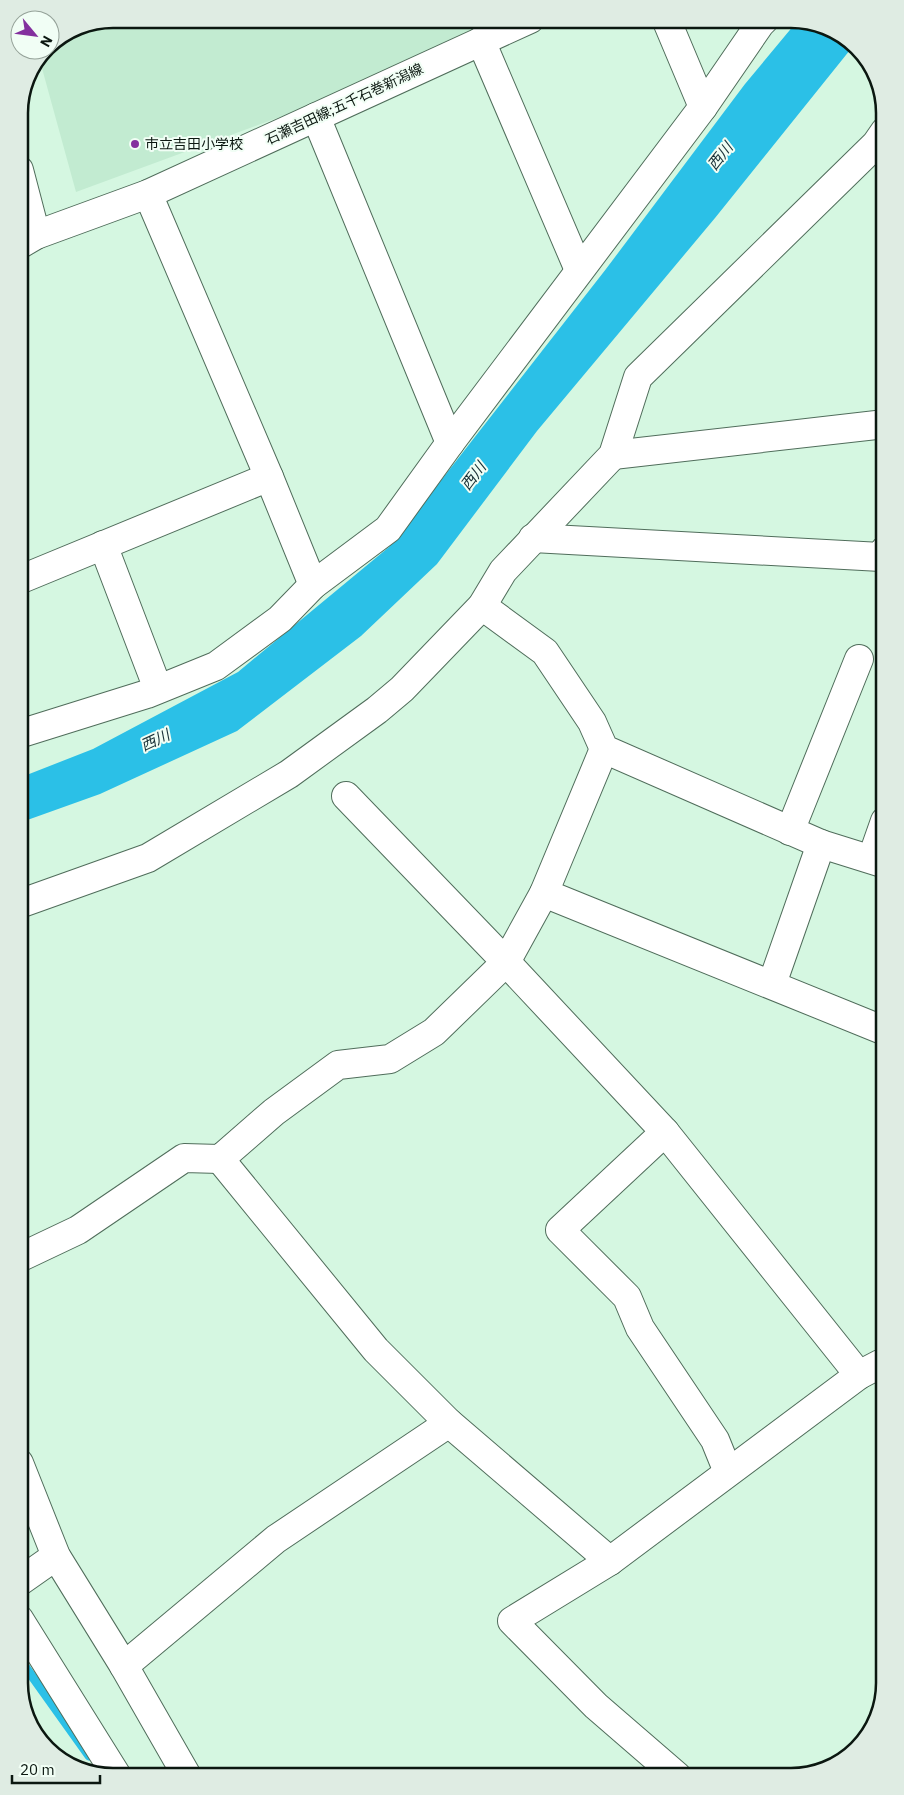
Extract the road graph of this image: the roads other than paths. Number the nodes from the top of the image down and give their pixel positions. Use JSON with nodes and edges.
{"nodes":[{"id":1,"x":510,"y":28,"type":"edge"},
{"id":2,"x":670,"y":28,"type":"edge"},
{"id":3,"x":757,"y":28,"type":"edge"},
{"id":4,"x":482,"y":41,"type":"junction"},
{"id":5,"x":702,"y":107,"type":"junction"},
{"id":6,"x":316,"y":117,"type":"junction"},
{"id":7,"x":876,"y":144,"type":"edge"},
{"id":8,"x":148,"y":194,"type":"junction"},
{"id":9,"x":28,"y":240,"type":"edge"},
{"id":10,"x":579,"y":270,"type":"junction"},
{"id":11,"x":876,"y":425,"type":"edge"},
{"id":12,"x":450,"y":443,"type":"junction"},
{"id":13,"x":613,"y":454,"type":"junction"},
{"id":14,"x":269,"y":477,"type":"junction"},
{"id":15,"x":533,"y":538,"type":"junction"},
{"id":16,"x":103,"y":545,"type":"junction"},
{"id":17,"x":876,"y":557,"type":"edge"},
{"id":18,"x":28,"y":576,"type":"edge"},
{"id":19,"x":313,"y":585,"type":"junction"},
{"id":20,"x":482,"y":606,"type":"junction"},
{"id":21,"x":860,"y":660,"type":"dead end"},
{"id":22,"x":158,"y":689,"type":"junction"},
{"id":23,"x":28,"y":731,"type":"edge"},
{"id":24,"x":604,"y":749,"type":"junction"},
{"id":25,"x":346,"y":796,"type":"dead end"},
{"id":26,"x":790,"y":831,"type":"junction"},
{"id":27,"x":821,"y":844,"type":"junction"},
{"id":28,"x":876,"y":860,"type":"edge"},
{"id":29,"x":544,"y":893,"type":"junction"},
{"id":30,"x":28,"y":901,"type":"edge"},
{"id":31,"x":506,"y":962,"type":"junction"},
{"id":32,"x":772,"y":984,"type":"junction"},
{"id":33,"x":876,"y":1027,"type":"edge"},
{"id":34,"x":665,"y":1132,"type":"junction"},
{"id":35,"x":220,"y":1159,"type":"junction"},
{"id":36,"x":28,"y":1254,"type":"edge"},
{"id":37,"x":876,"y":1366,"type":"edge"},
{"id":38,"x":859,"y":1375,"type":"junction"},
{"id":39,"x":449,"y":1423,"type":"junction"},
{"id":40,"x":728,"y":1472,"type":"junction"},
{"id":41,"x":28,"y":1486,"type":"edge"},
{"id":42,"x":56,"y":1556,"type":"junction"},
{"id":43,"x":610,"y":1561,"type":"junction"},
{"id":44,"x":28,"y":1576,"type":"edge"},
{"id":45,"x":28,"y":1633,"type":"edge"},
{"id":46,"x":124,"y":1666,"type":"junction"},
{"id":47,"x":111,"y":1767,"type":"edge"},
{"id":48,"x":182,"y":1767,"type":"edge"},
{"id":49,"x":668,"y":1768,"type":"edge"}],
"edges":[{"from":1,"to":4,"type":"street","name":"石瀬吉田線;五千石巻新潟線"},
{"from":2,"to":5,"type":"street"},
{"from":3,"to":5,"type":"street"},
{"from":4,"to":6,"type":"street","name":"石瀬吉田線;五千石巻新潟線"},
{"from":4,"to":10,"type":"street"},
{"from":5,"to":10,"type":"street"},
{"from":6,"to":8,"type":"street","name":"石瀬吉田線;五千石巻新潟線"},
{"from":6,"to":12,"type":"street"},
{"from":7,"to":13,"type":"street"},
{"from":8,"to":9,"type":"street","name":"石瀬吉田線;五千石巻新潟線"},
{"from":8,"to":14,"type":"street"},
{"from":10,"to":12,"type":"street"},
{"from":11,"to":13,"type":"street"},
{"from":12,"to":19,"type":"street"},
{"from":13,"to":15,"type":"street"},
{"from":14,"to":16,"type":"street"},
{"from":14,"to":19,"type":"street"},
{"from":15,"to":17,"type":"street"},
{"from":15,"to":20,"type":"street"},
{"from":16,"to":18,"type":"street"},
{"from":16,"to":22,"type":"street"},
{"from":19,"to":22,"type":"street"},
{"from":20,"to":24,"type":"street"},
{"from":20,"to":30,"type":"street"},
{"from":21,"to":26,"type":"street"},
{"from":22,"to":23,"type":"street"},
{"from":24,"to":26,"type":"street"},
{"from":24,"to":29,"type":"street"},
{"from":25,"to":31,"type":"street"},
{"from":26,"to":27,"type":"street"},
{"from":27,"to":28,"type":"street"},
{"from":27,"to":32,"type":"street"},
{"from":29,"to":31,"type":"street"},
{"from":29,"to":32,"type":"street"},
{"from":31,"to":34,"type":"street"},
{"from":31,"to":35,"type":"street"},
{"from":32,"to":33,"type":"street"},
{"from":34,"to":38,"type":"street"},
{"from":34,"to":40,"type":"street"},
{"from":35,"to":36,"type":"street"},
{"from":35,"to":39,"type":"street"},
{"from":37,"to":38,"type":"street"},
{"from":38,"to":40,"type":"street"},
{"from":39,"to":43,"type":"street"},
{"from":39,"to":46,"type":"street"},
{"from":40,"to":43,"type":"street"},
{"from":41,"to":42,"type":"street"},
{"from":42,"to":44,"type":"street"},
{"from":42,"to":46,"type":"street"},
{"from":43,"to":49,"type":"street"},
{"from":45,"to":47,"type":"street"},
{"from":46,"to":48,"type":"street"}]}
